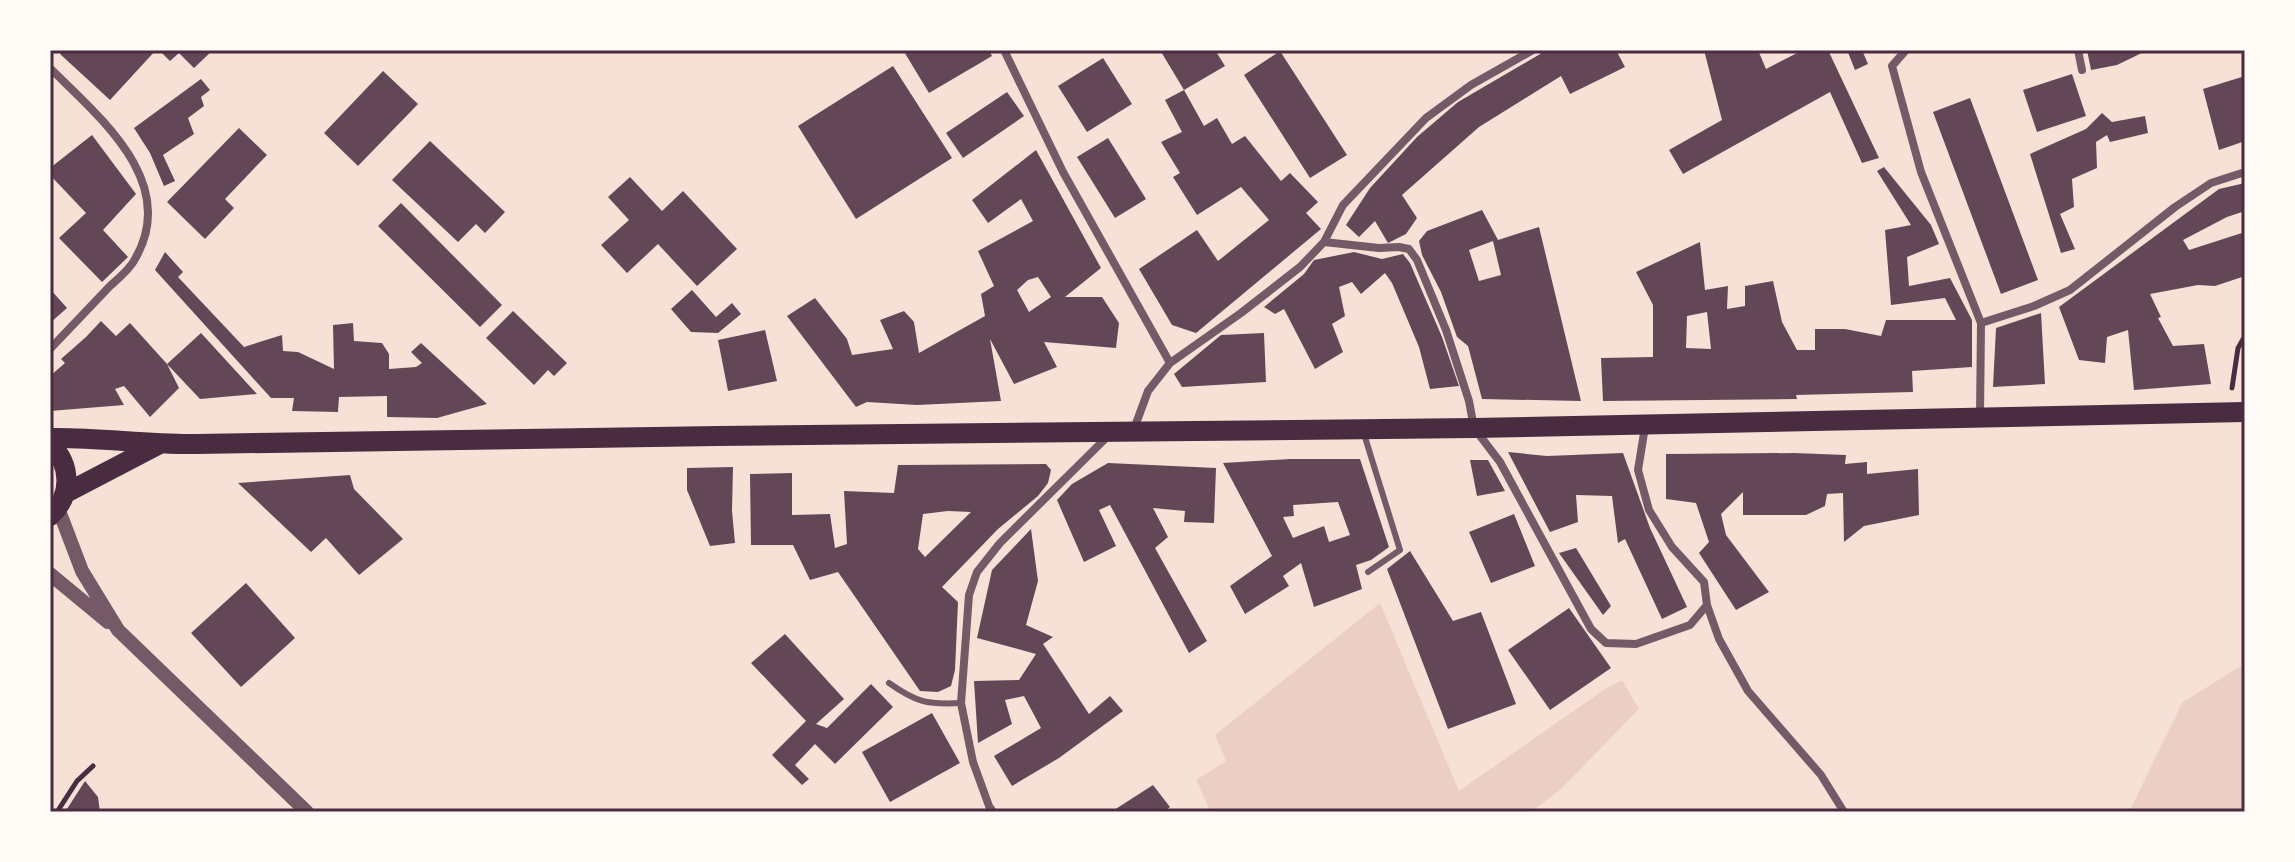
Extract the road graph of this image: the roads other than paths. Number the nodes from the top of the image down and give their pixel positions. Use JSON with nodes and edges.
{"nodes":[{"id":1,"x":1004,"y":50,"type":"edge"},
{"id":2,"x":1533,"y":50,"type":"edge"},
{"id":3,"x":1906,"y":50,"type":"edge"},
{"id":4,"x":2078,"y":50,"type":"edge"},
{"id":5,"x":50,"y":68,"type":"edge"},
{"id":6,"x":2082,"y":70,"type":"dead end"},
{"id":7,"x":2245,"y":172,"type":"edge"},
{"id":8,"x":1324,"y":242,"type":"junction"},
{"id":9,"x":1981,"y":323,"type":"junction"},
{"id":10,"x":50,"y":349,"type":"edge"},
{"id":11,"x":1170,"y":363,"type":"junction"},
{"id":12,"x":2239,"y":412,"type":"edge"},
{"id":13,"x":1980,"y":416,"type":"junction"},
{"id":14,"x":1646,"y":424,"type":"junction"},
{"id":15,"x":1474,"y":428,"type":"junction"},
{"id":16,"x":1363,"y":429,"type":"junction"},
{"id":17,"x":1111,"y":433,"type":"junction"},
{"id":18,"x":1133,"y":433,"type":"junction"},
{"id":19,"x":50,"y":438,"type":"edge"},
{"id":20,"x":50,"y":444,"type":"edge"},
{"id":21,"x":159,"y":445,"type":"junction"},
{"id":22,"x":58,"y":506,"type":"edge"},
{"id":23,"x":1368,"y":572,"type":"dead end"},
{"id":24,"x":50,"y":574,"type":"edge"},
{"id":25,"x":1707,"y":605,"type":"junction"},
{"id":26,"x":118,"y":630,"type":"junction"},
{"id":27,"x":889,"y":683,"type":"dead end"},
{"id":28,"x":961,"y":703,"type":"junction"},
{"id":29,"x":307,"y":812,"type":"edge"},
{"id":30,"x":993,"y":812,"type":"edge"},
{"id":31,"x":1844,"y":812,"type":"edge"}],
"edges":[{"from":1,"to":11,"type":"street"},
{"from":2,"to":8,"type":"street"},
{"from":3,"to":9,"type":"street"},
{"from":4,"to":6,"type":"street"},
{"from":5,"to":10,"type":"street"},
{"from":7,"to":9,"type":"street"},
{"from":8,"to":11,"type":"street"},
{"from":8,"to":15,"type":"street"},
{"from":9,"to":13,"type":"street"},
{"from":11,"to":18,"type":"street"},
{"from":12,"to":13,"type":"main road"},
{"from":13,"to":14,"type":"main road"},
{"from":14,"to":15,"type":"main road"},
{"from":14,"to":25,"type":"street"},
{"from":15,"to":16,"type":"main road"},
{"from":15,"to":25,"type":"street"},
{"from":16,"to":18,"type":"main road"},
{"from":16,"to":23,"type":"lane"},
{"from":17,"to":18,"type":"main road"},
{"from":17,"to":21,"type":"main road"},
{"from":17,"to":28,"type":"street"},
{"from":19,"to":21,"type":"main road"},
{"from":20,"to":22,"type":"main road"},
{"from":21,"to":22,"type":"main road"},
{"from":22,"to":26,"type":"street"},
{"from":24,"to":26,"type":"street"},
{"from":25,"to":31,"type":"street"},
{"from":26,"to":29,"type":"street"},
{"from":27,"to":28,"type":"lane"},
{"from":28,"to":30,"type":"street"}]}
